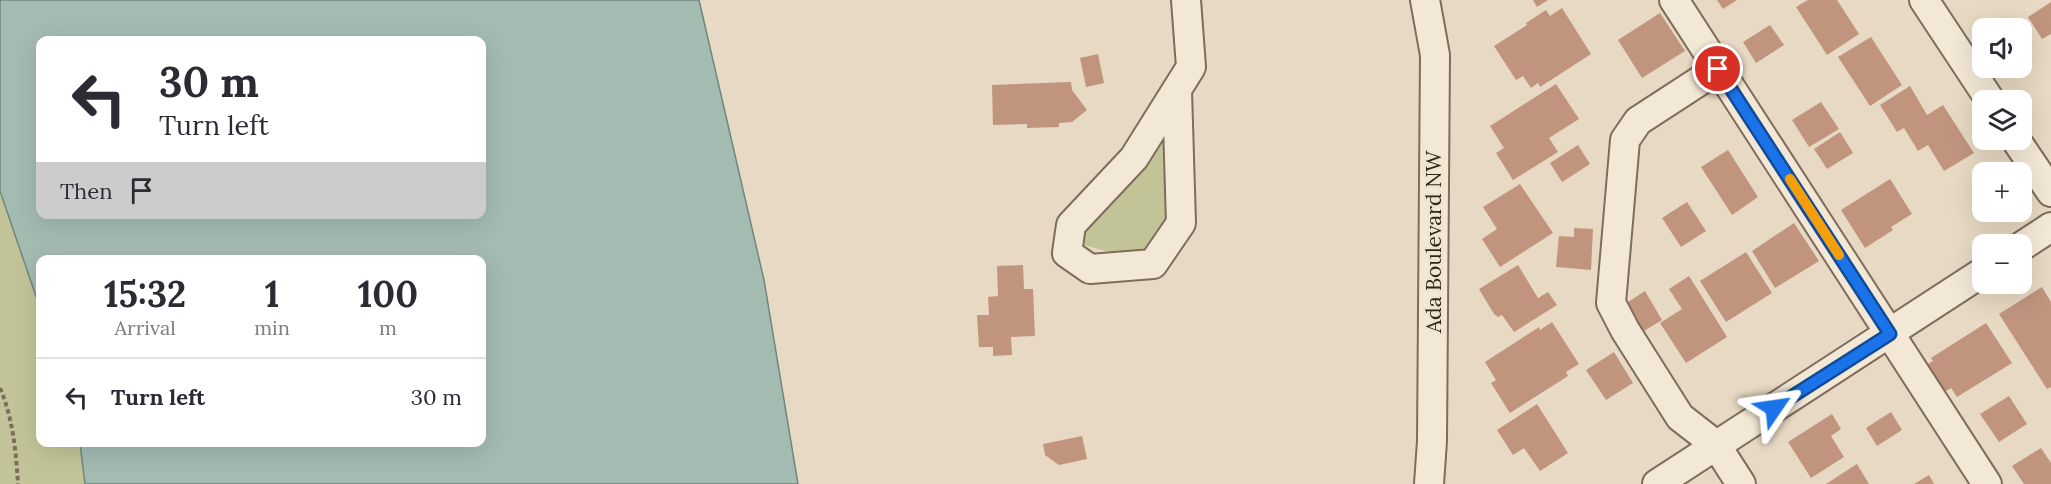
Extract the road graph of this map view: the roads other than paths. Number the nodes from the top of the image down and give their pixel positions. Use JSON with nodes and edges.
{"nodes":[{"id":1,"x":1186,"y":0,"type":"edge"},
{"id":2,"x":1425,"y":0,"type":"edge"},
{"id":3,"x":1674,"y":0,"type":"edge"},
{"id":4,"x":1924,"y":0,"type":"edge"},
{"id":5,"x":1718,"y":69,"type":"junction"},
{"id":6,"x":1983,"y":90,"type":"edge"},
{"id":7,"x":1177,"y":91,"type":"junction"},
{"id":8,"x":2023,"y":150,"type":"edge"},
{"id":9,"x":2051,"y":192,"type":"edge"},
{"id":10,"x":2051,"y":226,"type":"edge"},
{"id":11,"x":2032,"y":239,"type":"edge"},
{"id":12,"x":1972,"y":279,"type":"edge"},
{"id":13,"x":1890,"y":334,"type":"junction"},
{"id":14,"x":1716,"y":445,"type":"junction"},
{"id":15,"x":1429,"y":484,"type":"edge"},
{"id":16,"x":1657,"y":484,"type":"edge"},
{"id":17,"x":1741,"y":484,"type":"edge"},
{"id":18,"x":1987,"y":484,"type":"edge"}],
"edges":[{"from":1,"to":7,"type":"street"},
{"from":2,"to":15,"type":"street","name":"Ada Boulevard NW"},
{"from":3,"to":5,"type":"street"},
{"from":4,"to":6,"type":"street"},
{"from":5,"to":13,"type":"street"},
{"from":5,"to":14,"type":"street"},
{"from":7,"to":7,"type":"street"},
{"from":8,"to":9,"type":"street"},
{"from":10,"to":11,"type":"street"},
{"from":12,"to":13,"type":"street"},
{"from":13,"to":14,"type":"street"},
{"from":13,"to":18,"type":"street"},
{"from":14,"to":16,"type":"street"},
{"from":14,"to":17,"type":"street"}]}
